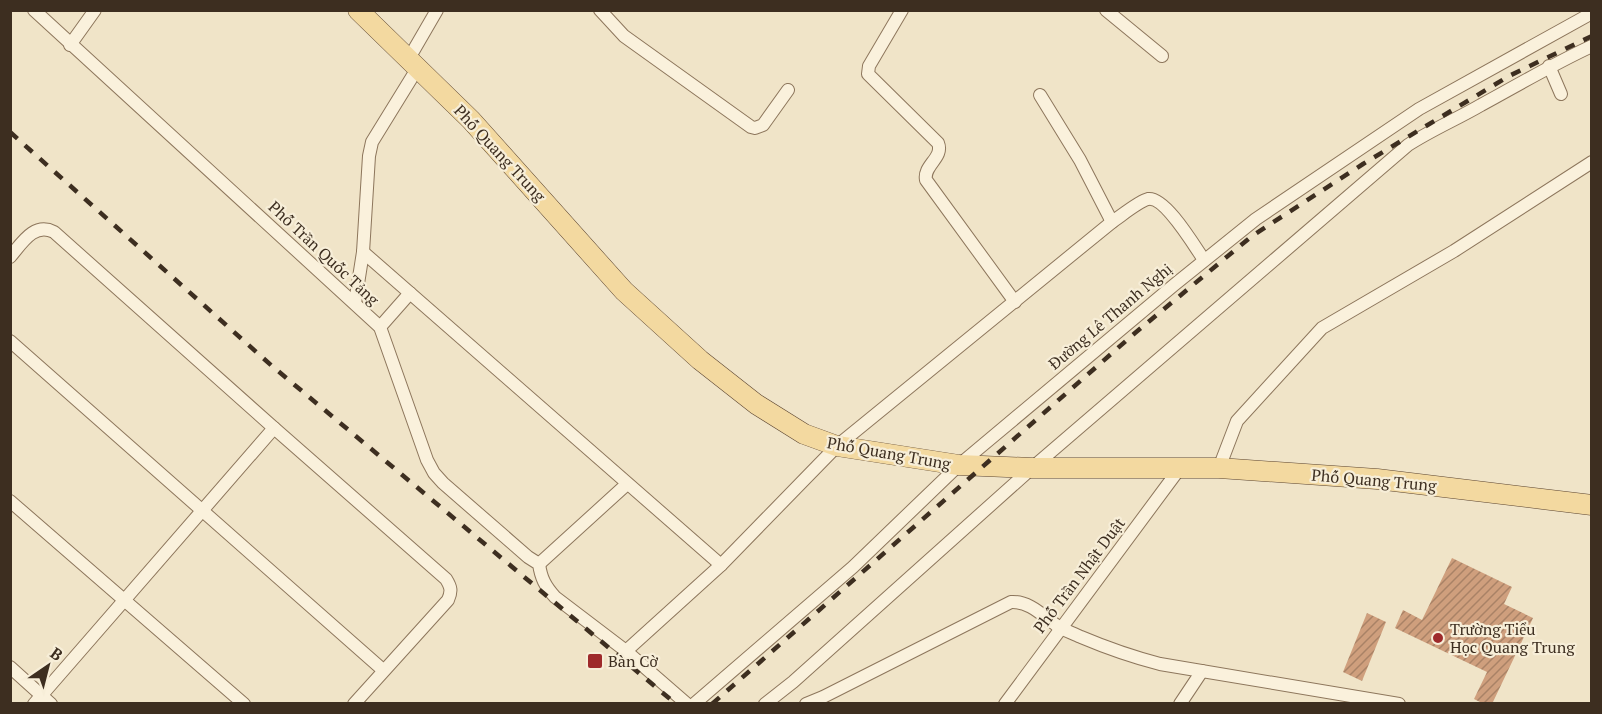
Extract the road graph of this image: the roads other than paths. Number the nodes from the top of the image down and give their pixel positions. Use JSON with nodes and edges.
{"nodes":[{"id":1,"x":34,"y":10,"type":"edge"},
{"id":2,"x":95,"y":10,"type":"edge"},
{"id":3,"x":358,"y":10,"type":"edge"},
{"id":4,"x":437,"y":10,"type":"edge"},
{"id":5,"x":600,"y":10,"type":"edge"},
{"id":6,"x":902,"y":10,"type":"edge"},
{"id":7,"x":1106,"y":10,"type":"edge"},
{"id":8,"x":1592,"y":13,"type":"edge"},
{"id":9,"x":70,"y":45,"type":"junction"},
{"id":10,"x":1592,"y":46,"type":"edge"},
{"id":11,"x":1162,"y":56,"type":"dead end"},
{"id":12,"x":413,"y":64,"type":"junction"},
{"id":13,"x":1548,"y":66,"type":"junction"},
{"id":14,"x":788,"y":90,"type":"dead end"},
{"id":15,"x":1040,"y":94,"type":"dead end"},
{"id":16,"x":1560,"y":94,"type":"dead end"},
{"id":17,"x":1592,"y":162,"type":"edge"},
{"id":18,"x":1113,"y":222,"type":"junction"},
{"id":19,"x":363,"y":252,"type":"junction"},
{"id":20,"x":10,"y":256,"type":"edge"},
{"id":21,"x":1204,"y":260,"type":"junction"},
{"id":22,"x":410,"y":293,"type":"junction"},
{"id":23,"x":1015,"y":302,"type":"junction"},
{"id":24,"x":355,"y":303,"type":"junction"},
{"id":25,"x":380,"y":327,"type":"junction"},
{"id":26,"x":10,"y":341,"type":"edge"},
{"id":27,"x":274,"y":428,"type":"junction"},
{"id":28,"x":837,"y":446,"type":"junction"},
{"id":29,"x":959,"y":465,"type":"junction"},
{"id":30,"x":1032,"y":468,"type":"junction"},
{"id":31,"x":1180,"y":468,"type":"junction"},
{"id":32,"x":1220,"y":468,"type":"junction"},
{"id":33,"x":627,"y":484,"type":"junction"},
{"id":34,"x":10,"y":501,"type":"edge"},
{"id":35,"x":1592,"y":505,"type":"edge"},
{"id":36,"x":202,"y":510,"type":"junction"},
{"id":37,"x":538,"y":564,"type":"junction"},
{"id":38,"x":721,"y":565,"type":"junction"},
{"id":39,"x":124,"y":600,"type":"junction"},
{"id":40,"x":1060,"y":628,"type":"junction"},
{"id":41,"x":626,"y":651,"type":"junction"},
{"id":42,"x":10,"y":667,"type":"edge"},
{"id":43,"x":383,"y":670,"type":"junction"},
{"id":44,"x":1202,"y":671,"type":"junction"},
{"id":45,"x":38,"y":699,"type":"edge"},
{"id":46,"x":51,"y":704,"type":"edge"},
{"id":47,"x":244,"y":704,"type":"edge"},
{"id":48,"x":354,"y":704,"type":"edge"},
{"id":49,"x":687,"y":704,"type":"edge"},
{"id":50,"x":694,"y":704,"type":"edge"},
{"id":51,"x":765,"y":704,"type":"edge"},
{"id":52,"x":806,"y":704,"type":"edge"},
{"id":53,"x":1005,"y":704,"type":"edge"},
{"id":54,"x":1180,"y":704,"type":"edge"},
{"id":55,"x":1399,"y":704,"type":"edge"}],
"edges":[{"from":1,"to":9,"type":"street","name":"Phố Trần Quốc Tảng"},
{"from":2,"to":9,"type":"street"},
{"from":3,"to":12,"type":"main road","name":"Phố Quang Trung"},
{"from":4,"to":12,"type":"street"},
{"from":5,"to":14,"type":"street"},
{"from":6,"to":23,"type":"street"},
{"from":7,"to":11,"type":"street"},
{"from":8,"to":21,"type":"street","name":"Đường Lê Thanh Nghị"},
{"from":9,"to":24,"type":"street","name":"Phố Trần Quốc Tảng"},
{"from":10,"to":13,"type":"street"},
{"from":12,"to":19,"type":"street"},
{"from":12,"to":28,"type":"main road","name":"Phố Quang Trung"},
{"from":13,"to":16,"type":"street"},
{"from":13,"to":30,"type":"street"},
{"from":15,"to":18,"type":"street"},
{"from":17,"to":32,"type":"street"},
{"from":18,"to":21,"type":"street"},
{"from":18,"to":23,"type":"street"},
{"from":19,"to":22,"type":"street"},
{"from":19,"to":24,"type":"street"},
{"from":20,"to":27,"type":"street"},
{"from":21,"to":29,"type":"street","name":"Đường Lê Thanh Nghị"},
{"from":22,"to":25,"type":"street"},
{"from":22,"to":33,"type":"street"},
{"from":23,"to":28,"type":"street"},
{"from":24,"to":25,"type":"street","name":"Phố Trần Quốc Tảng"},
{"from":25,"to":37,"type":"street","name":"Phố Trần Quốc Tảng"},
{"from":26,"to":36,"type":"street"},
{"from":27,"to":36,"type":"street"},
{"from":27,"to":43,"type":"street"},
{"from":28,"to":29,"type":"main road","name":"Phố Quang Trung"},
{"from":28,"to":38,"type":"street"},
{"from":29,"to":30,"type":"main road","name":"Phố Quang Trung"},
{"from":29,"to":50,"type":"street","name":"Đường Lê Thanh Nghị"},
{"from":30,"to":31,"type":"main road","name":"Phố Quang Trung"},
{"from":30,"to":51,"type":"street"},
{"from":31,"to":32,"type":"main road","name":"Phố Quang Trung"},
{"from":31,"to":40,"type":"street","name":"Phố Trần Nhật Duật"},
{"from":32,"to":35,"type":"main road","name":"Phố Quang Trung"},
{"from":33,"to":37,"type":"street"},
{"from":33,"to":38,"type":"street"},
{"from":34,"to":39,"type":"street"},
{"from":36,"to":39,"type":"street"},
{"from":36,"to":43,"type":"street"},
{"from":37,"to":41,"type":"street","name":"Phố Trần Quốc Tảng"},
{"from":38,"to":41,"type":"street"},
{"from":39,"to":45,"type":"street"},
{"from":39,"to":47,"type":"street"},
{"from":40,"to":44,"type":"street"},
{"from":40,"to":52,"type":"street"},
{"from":40,"to":53,"type":"street","name":"Phố Trần Nhật Duật"},
{"from":41,"to":49,"type":"street","name":"Phố Trần Quốc Tảng"},
{"from":42,"to":45,"type":"street"},
{"from":43,"to":48,"type":"street"},
{"from":44,"to":54,"type":"street"},
{"from":44,"to":55,"type":"street"},
{"from":45,"to":46,"type":"street"}]}
